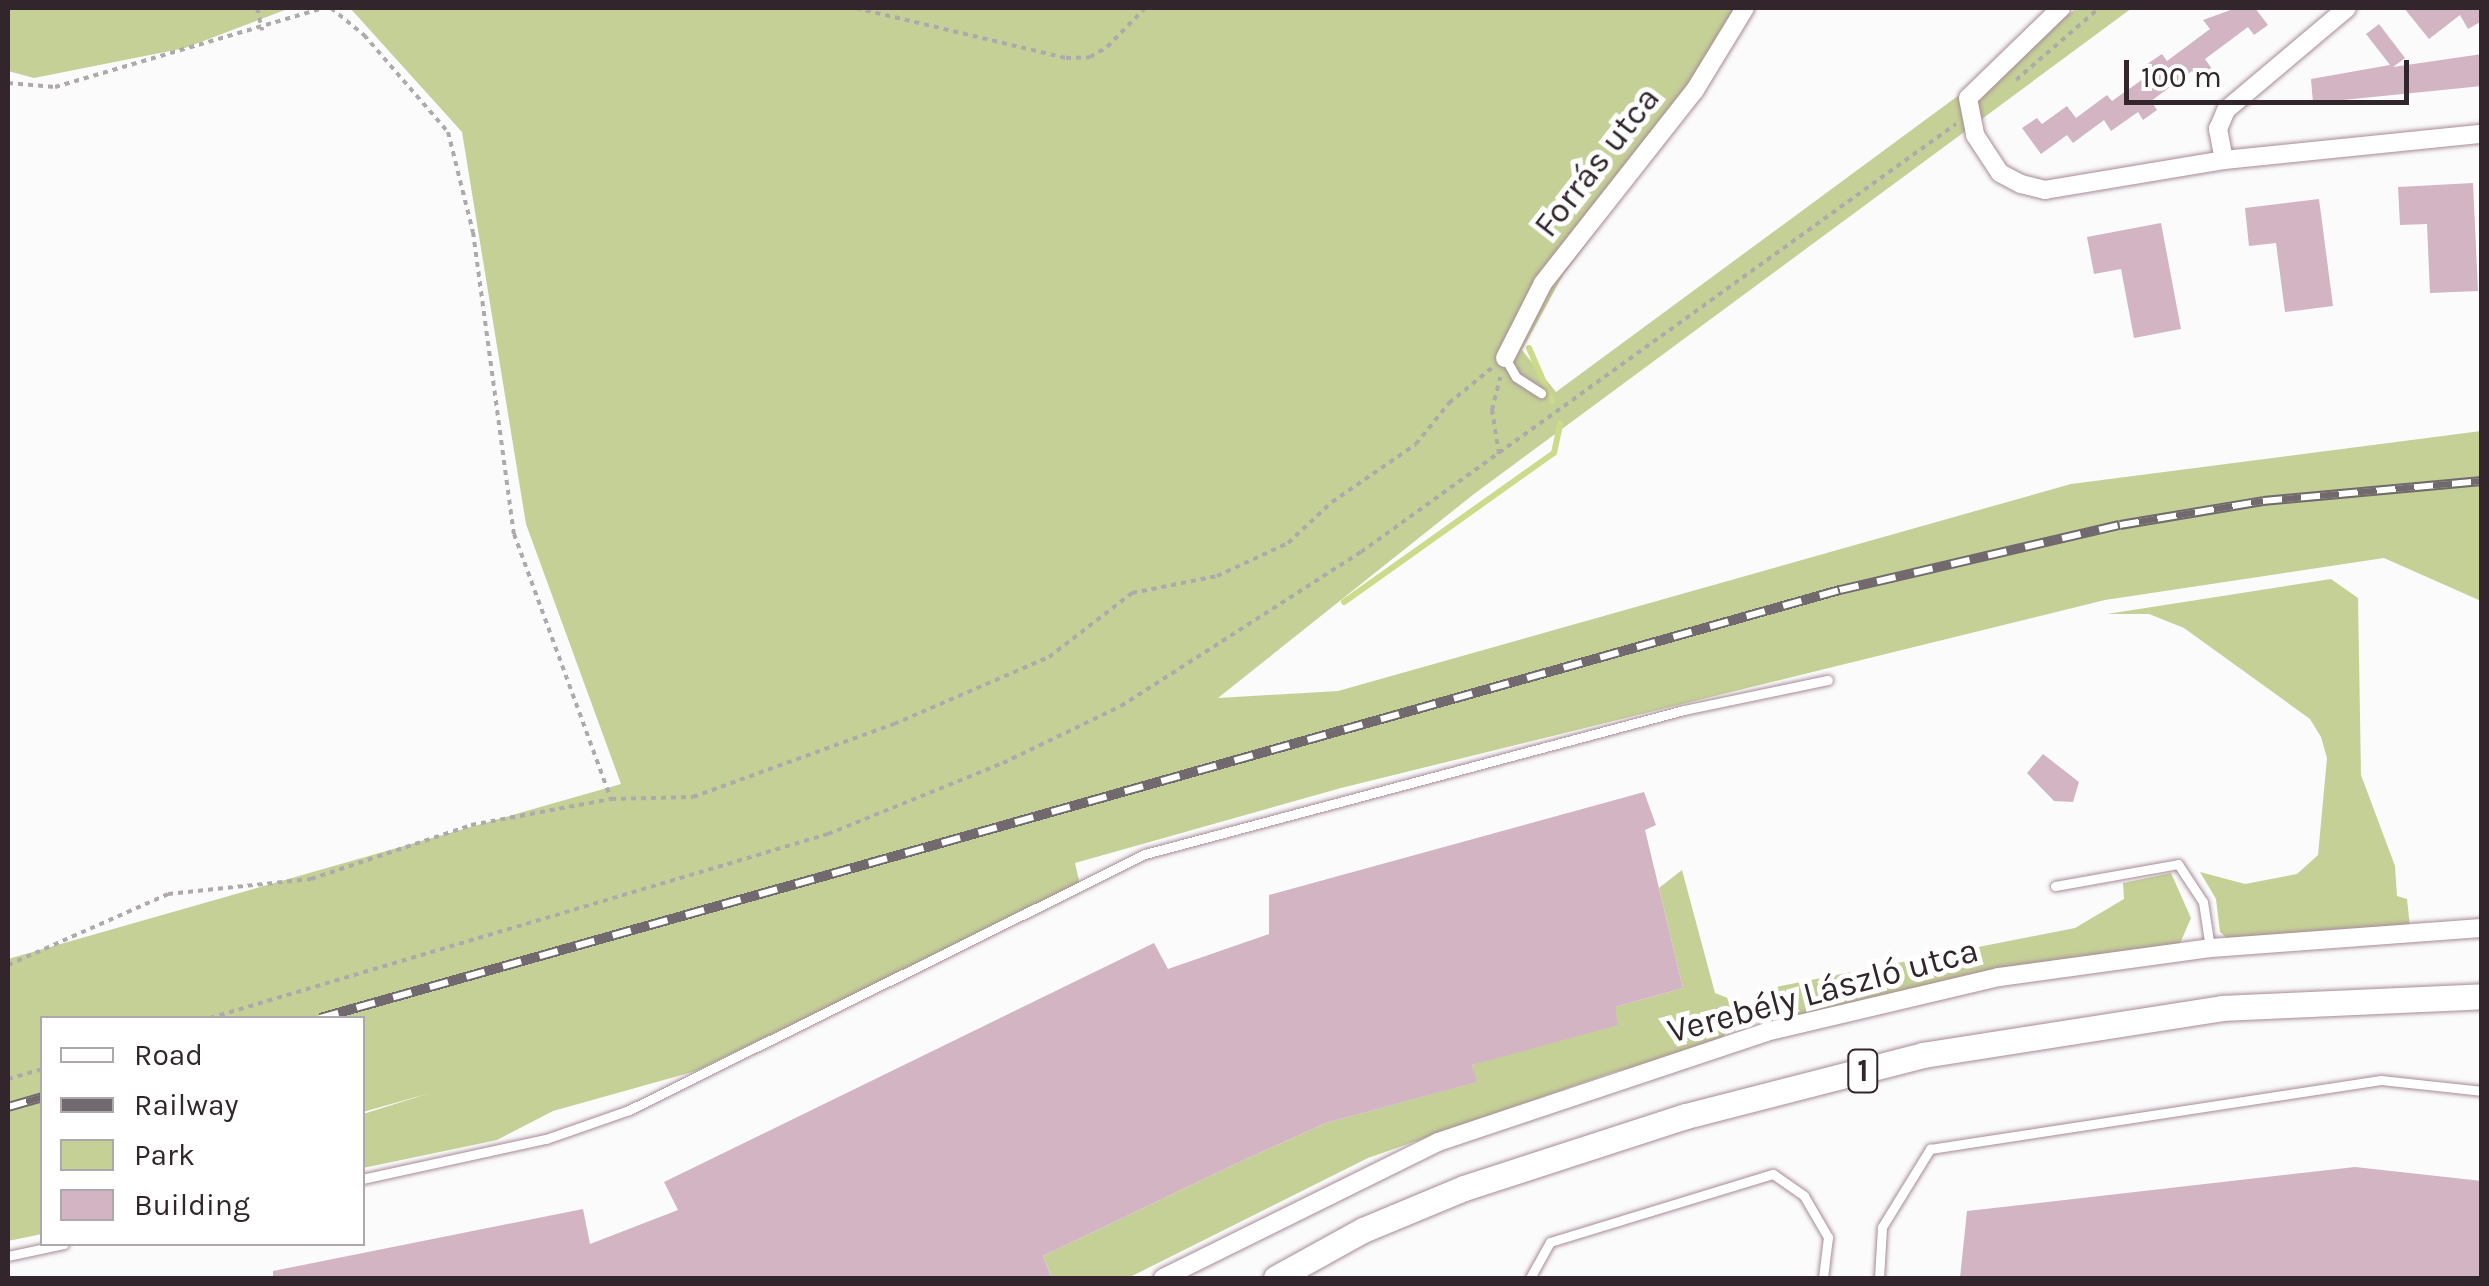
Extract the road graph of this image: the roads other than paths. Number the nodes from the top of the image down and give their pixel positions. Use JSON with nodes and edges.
{"nodes":[{"id":1,"x":1745,"y":8,"type":"edge"},
{"id":2,"x":2061,"y":8,"type":"edge"},
{"id":3,"x":2347,"y":8,"type":"edge"},
{"id":4,"x":2482,"y":134,"type":"edge"},
{"id":5,"x":2224,"y":160,"type":"junction"},
{"id":6,"x":1505,"y":358,"type":"joint"},
{"id":7,"x":1541,"y":394,"type":"dead end"},
{"id":8,"x":1828,"y":680,"type":"dead end"},
{"id":9,"x":2055,"y":886,"type":"dead end"},
{"id":10,"x":2482,"y":928,"type":"edge"},
{"id":11,"x":2210,"y":948,"type":"junction"},
{"id":12,"x":2482,"y":996,"type":"edge"},
{"id":13,"x":2482,"y":1091,"type":"edge"},
{"id":14,"x":365,"y":1178,"type":"edge"},
{"id":15,"x":55,"y":1246,"type":"edge"},
{"id":16,"x":8,"y":1256,"type":"edge"},
{"id":17,"x":1163,"y":1278,"type":"edge"},
{"id":18,"x":1276,"y":1278,"type":"edge"},
{"id":19,"x":1530,"y":1278,"type":"edge"},
{"id":20,"x":1823,"y":1278,"type":"edge"},
{"id":21,"x":1879,"y":1278,"type":"edge"}],
"edges":[{"from":1,"to":6,"type":"street","name":"Forrás utca"},
{"from":2,"to":5,"type":"street"},
{"from":3,"to":5,"type":"street"},
{"from":4,"to":5,"type":"street"},
{"from":6,"to":7,"type":"lane"},
{"from":8,"to":14,"type":"lane"},
{"from":9,"to":11,"type":"lane"},
{"from":10,"to":11,"type":"street","name":"Verebély László utca"},
{"from":11,"to":17,"type":"street","name":"Verebély László utca"},
{"from":12,"to":18,"type":"main road","number":"1"},
{"from":13,"to":21,"type":"lane"},
{"from":15,"to":16,"type":"lane"},
{"from":19,"to":20,"type":"lane"}]}
